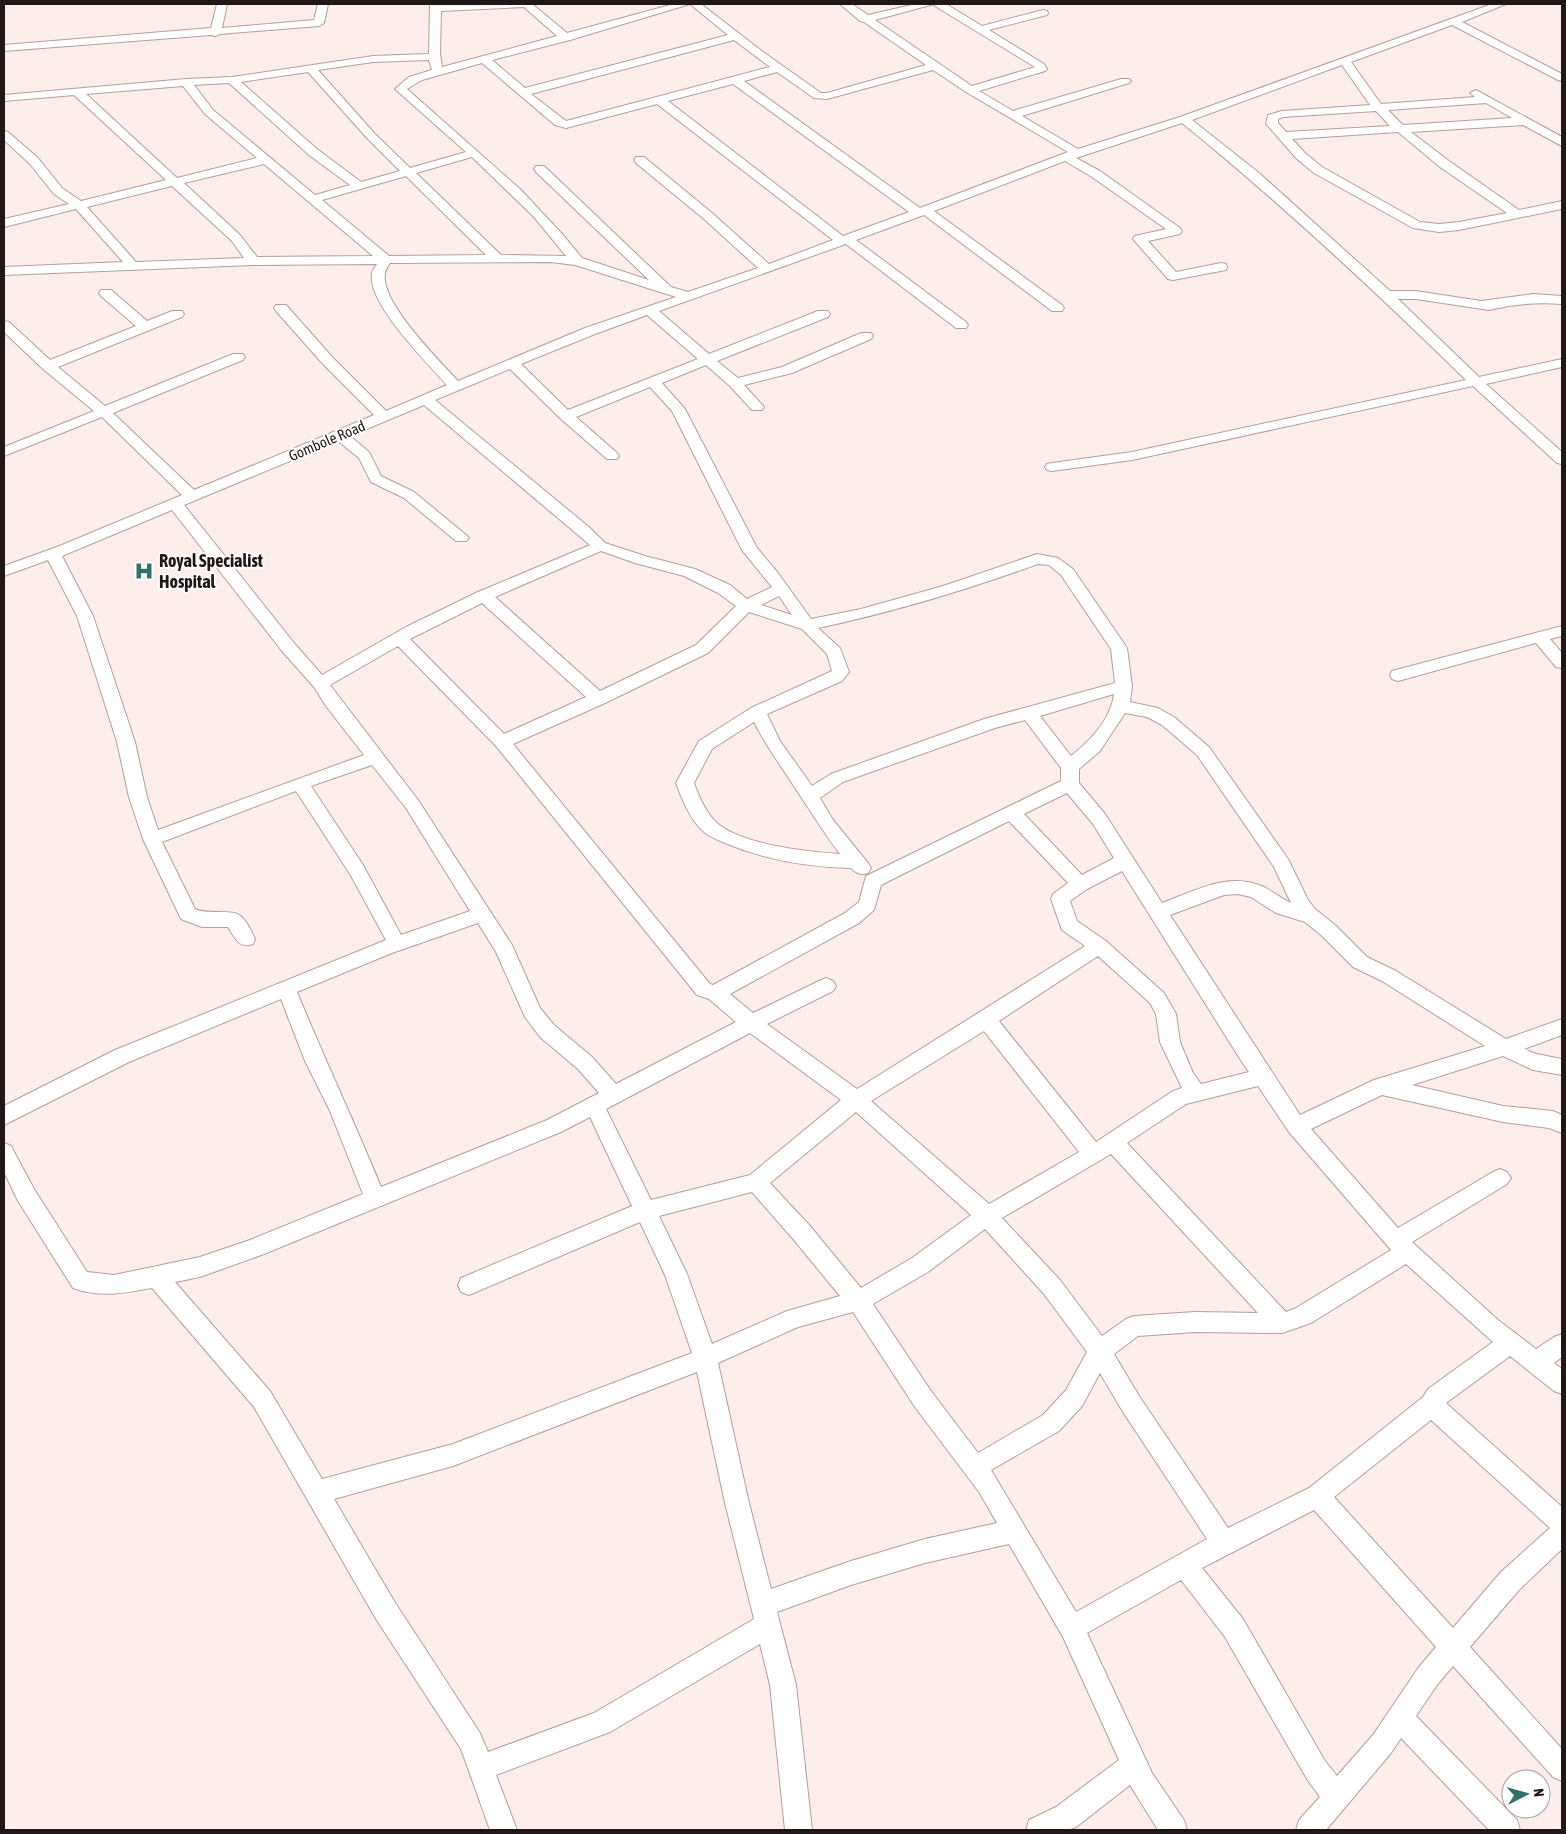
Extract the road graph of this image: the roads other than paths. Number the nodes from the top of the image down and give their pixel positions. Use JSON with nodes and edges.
{"nodes":[{"id":1,"x":222,"y":4,"type":"edge"},
{"id":2,"x":323,"y":4,"type":"edge"},
{"id":3,"x":527,"y":4,"type":"edge"},
{"id":4,"x":644,"y":4,"type":"edge"},
{"id":5,"x":685,"y":4,"type":"edge"},
{"id":6,"x":696,"y":4,"type":"edge"},
{"id":7,"x":845,"y":4,"type":"edge"},
{"id":8,"x":929,"y":4,"type":"edge"},
{"id":9,"x":939,"y":4,"type":"edge"},
{"id":10,"x":1501,"y":4,"type":"edge"},
{"id":11,"x":436,"y":6,"type":"edge"},
{"id":12,"x":656,"y":13,"type":"junction"},
{"id":13,"x":1043,"y":13,"type":"dead end"},
{"id":14,"x":864,"y":19,"type":"junction"},
{"id":15,"x":1452,"y":21,"type":"junction"},
{"id":16,"x":981,"y":29,"type":"junction"},
{"id":17,"x":214,"y":32,"type":"junction"},
{"id":18,"x":736,"y":36,"type":"junction"},
{"id":19,"x":566,"y":38,"type":"junction"},
{"id":20,"x":4,"y":48,"type":"edge"},
{"id":21,"x":433,"y":57,"type":"junction"},
{"id":22,"x":485,"y":60,"type":"junction"},
{"id":23,"x":1345,"y":61,"type":"junction"},
{"id":24,"x":1562,"y":62,"type":"edge"},
{"id":25,"x":1534,"y":65,"type":"junction"},
{"id":26,"x":935,"y":66,"type":"junction"},
{"id":27,"x":780,"y":68,"type":"junction"},
{"id":28,"x":310,"y":69,"type":"junction"},
{"id":29,"x":438,"y":72,"type":"junction"},
{"id":30,"x":1562,"y":78,"type":"edge"},
{"id":31,"x":232,"y":80,"type":"junction"},
{"id":32,"x":735,"y":80,"type":"junction"},
{"id":33,"x":1125,"y":81,"type":"dead end"},
{"id":34,"x":186,"y":82,"type":"junction"},
{"id":35,"x":970,"y":90,"type":"junction"},
{"id":36,"x":77,"y":92,"type":"junction"},
{"id":37,"x":524,"y":92,"type":"junction"},
{"id":38,"x":1475,"y":92,"type":"dead end"},
{"id":39,"x":4,"y":98,"type":"edge"},
{"id":40,"x":1486,"y":100,"type":"junction"},
{"id":41,"x":660,"y":101,"type":"junction"},
{"id":42,"x":1378,"y":107,"type":"junction"},
{"id":43,"x":1011,"y":115,"type":"junction"},
{"id":44,"x":1184,"y":119,"type":"junction"},
{"id":45,"x":1525,"y":121,"type":"junction"},
{"id":46,"x":1402,"y":129,"type":"junction"},
{"id":47,"x":4,"y":134,"type":"edge"},
{"id":48,"x":1284,"y":136,"type":"junction"},
{"id":49,"x":1562,"y":142,"type":"edge"},
{"id":50,"x":474,"y":153,"type":"junction"},
{"id":51,"x":1073,"y":156,"type":"junction"},
{"id":52,"x":266,"y":160,"type":"junction"},
{"id":53,"x":640,"y":160,"type":"dead end"},
{"id":54,"x":540,"y":169,"type":"dead end"},
{"id":55,"x":406,"y":172,"type":"junction"},
{"id":56,"x":177,"y":182,"type":"junction"},
{"id":57,"x":359,"y":186,"type":"junction"},
{"id":58,"x":314,"y":200,"type":"junction"},
{"id":59,"x":1562,"y":204,"type":"edge"},
{"id":60,"x":79,"y":205,"type":"junction"},
{"id":61,"x":923,"y":212,"type":"junction"},
{"id":62,"x":1516,"y":214,"type":"junction"},
{"id":63,"x":4,"y":223,"type":"edge"},
{"id":64,"x":845,"y":240,"type":"junction"},
{"id":65,"x":497,"y":258,"type":"junction"},
{"id":66,"x":386,"y":260,"type":"junction"},
{"id":67,"x":253,"y":261,"type":"junction"},
{"id":68,"x":577,"y":262,"type":"junction"},
{"id":69,"x":133,"y":266,"type":"junction"},
{"id":70,"x":1221,"y":267,"type":"dead end"},
{"id":71,"x":6,"y":268,"type":"edge"},
{"id":72,"x":767,"y":270,"type":"junction"},
{"id":73,"x":1562,"y":285,"type":"edge"},
{"id":74,"x":670,"y":292,"type":"junction"},
{"id":75,"x":106,"y":293,"type":"dead end"},
{"id":76,"x":1386,"y":295,"type":"junction"},
{"id":77,"x":690,"y":297,"type":"junction"},
{"id":78,"x":1508,"y":300,"type":"junction"},
{"id":79,"x":1562,"y":300,"type":"edge"},
{"id":80,"x":281,"y":308,"type":"dead end"},
{"id":81,"x":1057,"y":308,"type":"dead end"},
{"id":82,"x":650,"y":310,"type":"junction"},
{"id":83,"x":1418,"y":310,"type":"dead end"},
{"id":84,"x":177,"y":314,"type":"dead end"},
{"id":85,"x":824,"y":314,"type":"dead end"},
{"id":86,"x":4,"y":325,"type":"edge"},
{"id":87,"x":961,"y":325,"type":"dead end"},
{"id":88,"x":146,"y":327,"type":"junction"},
{"id":89,"x":866,"y":336,"type":"dead end"},
{"id":90,"x":238,"y":357,"type":"dead end"},
{"id":91,"x":707,"y":360,"type":"junction"},
{"id":92,"x":1562,"y":363,"type":"edge"},
{"id":93,"x":513,"y":364,"type":"junction"},
{"id":94,"x":48,"y":366,"type":"junction"},
{"id":95,"x":653,"y":382,"type":"junction"},
{"id":96,"x":735,"y":383,"type":"junction"},
{"id":97,"x":1477,"y":383,"type":"junction"},
{"id":98,"x":456,"y":386,"type":"junction"},
{"id":99,"x":426,"y":399,"type":"junction"},
{"id":100,"x":757,"y":407,"type":"dead end"},
{"id":101,"x":103,"y":411,"type":"junction"},
{"id":102,"x":566,"y":416,"type":"junction"},
{"id":103,"x":384,"y":417,"type":"junction"},
{"id":104,"x":340,"y":435,"type":"junction"},
{"id":105,"x":4,"y":452,"type":"edge"},
{"id":106,"x":612,"y":456,"type":"dead end"},
{"id":107,"x":1562,"y":460,"type":"edge"},
{"id":108,"x":1052,"y":467,"type":"dead end"},
{"id":109,"x":192,"y":496,"type":"junction"},
{"id":110,"x":174,"y":503,"type":"junction"},
{"id":111,"x":461,"y":538,"type":"dead end"},
{"id":112,"x":600,"y":546,"type":"junction"},
{"id":113,"x":49,"y":555,"type":"junction"},
{"id":114,"x":4,"y":571,"type":"edge"},
{"id":115,"x":4,"y":583,"type":"edge"},
{"id":116,"x":781,"y":589,"type":"junction"},
{"id":117,"x":484,"y":596,"type":"junction"},
{"id":118,"x":746,"y":606,"type":"junction"},
{"id":119,"x":807,"y":625,"type":"junction"},
{"id":120,"x":1562,"y":631,"type":"edge"},
{"id":121,"x":1539,"y":637,"type":"junction"},
{"id":122,"x":399,"y":638,"type":"junction"},
{"id":123,"x":1562,"y":663,"type":"edge"},
{"id":124,"x":1398,"y":675,"type":"dead end"},
{"id":125,"x":320,"y":683,"type":"junction"},
{"id":126,"x":1124,"y":686,"type":"junction"},
{"id":127,"x":599,"y":699,"type":"junction"},
{"id":128,"x":1122,"y":706,"type":"junction"},
{"id":129,"x":757,"y":712,"type":"junction"},
{"id":130,"x":1029,"y":713,"type":"junction"},
{"id":131,"x":502,"y":742,"type":"junction"},
{"id":132,"x":375,"y":757,"type":"junction"},
{"id":133,"x":1070,"y":776,"type":"junction"},
{"id":134,"x":300,"y":783,"type":"junction"},
{"id":135,"x":810,"y":796,"type":"junction"},
{"id":136,"x":1012,"y":814,"type":"junction"},
{"id":137,"x":152,"y":839,"type":"junction"},
{"id":138,"x":857,"y":861,"type":"junction"},
{"id":139,"x":1125,"y":861,"type":"junction"},
{"id":140,"x":873,"y":881,"type":"junction"},
{"id":141,"x":1080,"y":884,"type":"junction"},
{"id":142,"x":1159,"y":912,"type":"junction"},
{"id":143,"x":482,"y":914,"type":"junction"},
{"id":144,"x":1312,"y":917,"type":"junction"},
{"id":145,"x":246,"y":939,"type":"dead end"},
{"id":146,"x":398,"y":944,"type":"junction"},
{"id":147,"x":1099,"y":946,"type":"junction"},
{"id":148,"x":826,"y":986,"type":"dead end"},
{"id":149,"x":286,"y":988,"type":"junction"},
{"id":150,"x":715,"y":993,"type":"junction"},
{"id":151,"x":986,"y":1019,"type":"junction"},
{"id":152,"x":751,"y":1023,"type":"junction"},
{"id":153,"x":1562,"y":1027,"type":"edge"},
{"id":154,"x":1504,"y":1048,"type":"junction"},
{"id":155,"x":1562,"y":1067,"type":"edge"},
{"id":156,"x":1263,"y":1077,"type":"junction"},
{"id":157,"x":1381,"y":1086,"type":"junction"},
{"id":158,"x":1196,"y":1093,"type":"junction"},
{"id":159,"x":604,"y":1100,"type":"junction"},
{"id":160,"x":856,"y":1100,"type":"junction"},
{"id":161,"x":4,"y":1116,"type":"edge"},
{"id":162,"x":1562,"y":1125,"type":"edge"},
{"id":163,"x":1296,"y":1126,"type":"junction"},
{"id":164,"x":1113,"y":1142,"type":"junction"},
{"id":165,"x":4,"y":1152,"type":"edge"},
{"id":166,"x":1092,"y":1154,"type":"junction"},
{"id":167,"x":1500,"y":1178,"type":"dead end"},
{"id":168,"x":756,"y":1182,"type":"junction"},
{"id":169,"x":375,"y":1198,"type":"junction"},
{"id":170,"x":644,"y":1211,"type":"junction"},
{"id":171,"x":987,"y":1216,"type":"junction"},
{"id":172,"x":1402,"y":1246,"type":"junction"},
{"id":173,"x":157,"y":1277,"type":"junction"},
{"id":174,"x":470,"y":1285,"type":"dead end"},
{"id":175,"x":858,"y":1300,"type":"junction"},
{"id":176,"x":1282,"y":1323,"type":"junction"},
{"id":177,"x":1510,"y":1343,"type":"junction"},
{"id":178,"x":1562,"y":1344,"type":"edge"},
{"id":179,"x":1100,"y":1351,"type":"junction"},
{"id":180,"x":705,"y":1358,"type":"junction"},
{"id":181,"x":1536,"y":1363,"type":"junction"},
{"id":182,"x":1562,"y":1384,"type":"edge"},
{"id":183,"x":1431,"y":1405,"type":"junction"},
{"id":184,"x":975,"y":1467,"type":"junction"},
{"id":185,"x":316,"y":1492,"type":"junction"},
{"id":186,"x":1317,"y":1496,"type":"junction"},
{"id":187,"x":1562,"y":1523,"type":"edge"},
{"id":188,"x":1014,"y":1531,"type":"junction"},
{"id":189,"x":1562,"y":1533,"type":"edge"},
{"id":190,"x":1224,"y":1543,"type":"junction"},
{"id":191,"x":1184,"y":1564,"type":"junction"},
{"id":192,"x":766,"y":1615,"type":"junction"},
{"id":193,"x":1072,"y":1628,"type":"junction"},
{"id":194,"x":1453,"y":1647,"type":"junction"},
{"id":195,"x":1400,"y":1718,"type":"junction"},
{"id":196,"x":1136,"y":1764,"type":"junction"},
{"id":197,"x":481,"y":1768,"type":"junction"},
{"id":198,"x":1562,"y":1768,"type":"edge"},
{"id":199,"x":1337,"y":1797,"type":"junction"},
{"id":200,"x":502,"y":1830,"type":"edge"},
{"id":201,"x":799,"y":1830,"type":"edge"},
{"id":202,"x":1039,"y":1830,"type":"edge"},
{"id":203,"x":1174,"y":1830,"type":"edge"},
{"id":204,"x":1309,"y":1830,"type":"edge"},
{"id":205,"x":1508,"y":1830,"type":"edge"}],
"edges":[{"from":1,"to":17,"type":"street"},
{"from":2,"to":17,"type":"street"},
{"from":3,"to":11,"type":"street"},
{"from":3,"to":19,"type":"street"},
{"from":4,"to":12,"type":"street"},
{"from":5,"to":12,"type":"street"},
{"from":6,"to":18,"type":"street"},
{"from":7,"to":14,"type":"street"},
{"from":8,"to":14,"type":"street"},
{"from":9,"to":16,"type":"street"},
{"from":10,"to":15,"type":"street"},
{"from":11,"to":21,"type":"street"},
{"from":12,"to":19,"type":"street"},
{"from":13,"to":16,"type":"street"},
{"from":14,"to":26,"type":"street"},
{"from":15,"to":23,"type":"street"},
{"from":15,"to":25,"type":"street"},
{"from":16,"to":35,"type":"street"},
{"from":17,"to":20,"type":"street"},
{"from":18,"to":27,"type":"street"},
{"from":18,"to":37,"type":"street"},
{"from":19,"to":22,"type":"street"},
{"from":21,"to":28,"type":"street"},
{"from":21,"to":29,"type":"street"},
{"from":22,"to":29,"type":"street"},
{"from":22,"to":37,"type":"street"},
{"from":23,"to":42,"type":"street"},
{"from":23,"to":44,"type":"street"},
{"from":24,"to":25,"type":"street"},
{"from":25,"to":30,"type":"street"},
{"from":26,"to":27,"type":"street"},
{"from":26,"to":35,"type":"street"},
{"from":27,"to":32,"type":"street"},
{"from":28,"to":31,"type":"street"},
{"from":28,"to":55,"type":"street"},
{"from":29,"to":50,"type":"street"},
{"from":31,"to":34,"type":"street"},
{"from":31,"to":57,"type":"street"},
{"from":32,"to":41,"type":"street"},
{"from":32,"to":61,"type":"street"},
{"from":33,"to":43,"type":"street"},
{"from":34,"to":36,"type":"street"},
{"from":34,"to":52,"type":"street"},
{"from":35,"to":43,"type":"street"},
{"from":36,"to":39,"type":"street"},
{"from":36,"to":56,"type":"street"},
{"from":37,"to":41,"type":"street"},
{"from":38,"to":40,"type":"street"},
{"from":40,"to":42,"type":"street"},
{"from":40,"to":45,"type":"street"},
{"from":41,"to":64,"type":"street"},
{"from":42,"to":46,"type":"street"},
{"from":42,"to":48,"type":"street"},
{"from":43,"to":51,"type":"street"},
{"from":44,"to":51,"type":"street"},
{"from":44,"to":76,"type":"street"},
{"from":45,"to":46,"type":"street"},
{"from":45,"to":49,"type":"street"},
{"from":46,"to":48,"type":"street"},
{"from":46,"to":62,"type":"street"},
{"from":47,"to":60,"type":"street"},
{"from":48,"to":62,"type":"street"},
{"from":50,"to":55,"type":"street"},
{"from":50,"to":68,"type":"street"},
{"from":51,"to":61,"type":"street"},
{"from":51,"to":70,"type":"street"},
{"from":52,"to":56,"type":"street"},
{"from":52,"to":58,"type":"street"},
{"from":53,"to":72,"type":"street"},
{"from":54,"to":74,"type":"street"},
{"from":55,"to":57,"type":"street"},
{"from":55,"to":65,"type":"street"},
{"from":56,"to":60,"type":"street"},
{"from":56,"to":67,"type":"street"},
{"from":57,"to":58,"type":"street"},
{"from":58,"to":66,"type":"street"},
{"from":59,"to":62,"type":"street"},
{"from":60,"to":63,"type":"street"},
{"from":60,"to":69,"type":"street"},
{"from":61,"to":64,"type":"street"},
{"from":61,"to":81,"type":"street"},
{"from":64,"to":72,"type":"street"},
{"from":64,"to":87,"type":"street"},
{"from":65,"to":66,"type":"street"},
{"from":65,"to":68,"type":"street"},
{"from":66,"to":67,"type":"street"},
{"from":66,"to":98,"type":"street"},
{"from":67,"to":69,"type":"street"},
{"from":68,"to":74,"type":"street"},
{"from":69,"to":71,"type":"street"},
{"from":72,"to":77,"type":"street"},
{"from":73,"to":78,"type":"street"},
{"from":74,"to":77,"type":"street"},
{"from":75,"to":88,"type":"street"},
{"from":76,"to":78,"type":"street"},
{"from":76,"to":83,"type":"street"},
{"from":76,"to":97,"type":"street"},
{"from":77,"to":82,"type":"street"},
{"from":78,"to":79,"type":"street"},
{"from":80,"to":103,"type":"street"},
{"from":82,"to":91,"type":"street"},
{"from":82,"to":93,"type":"street","name":"Gombole Road"},
{"from":84,"to":88,"type":"street"},
{"from":85,"to":91,"type":"street"},
{"from":86,"to":94,"type":"street"},
{"from":88,"to":94,"type":"street"},
{"from":89,"to":96,"type":"street"},
{"from":90,"to":101,"type":"street"},
{"from":91,"to":95,"type":"street"},
{"from":91,"to":96,"type":"street"},
{"from":92,"to":97,"type":"street"},
{"from":93,"to":98,"type":"street","name":"Gombole Road"},
{"from":93,"to":102,"type":"street"},
{"from":94,"to":101,"type":"street"},
{"from":95,"to":102,"type":"street"},
{"from":95,"to":116,"type":"street"},
{"from":96,"to":100,"type":"street"},
{"from":97,"to":107,"type":"street"},
{"from":97,"to":108,"type":"street"},
{"from":98,"to":99,"type":"street","name":"Gombole Road"},
{"from":99,"to":103,"type":"street","name":"Gombole Road"},
{"from":99,"to":112,"type":"street"},
{"from":101,"to":105,"type":"street"},
{"from":101,"to":109,"type":"street"},
{"from":102,"to":106,"type":"street"},
{"from":103,"to":104,"type":"street","name":"Gombole Road"},
{"from":104,"to":109,"type":"street","name":"Gombole Road"},
{"from":104,"to":111,"type":"street"},
{"from":109,"to":110,"type":"street","name":"Gombole Road"},
{"from":110,"to":113,"type":"street","name":"Gombole Road"},
{"from":110,"to":125,"type":"street"},
{"from":112,"to":117,"type":"street"},
{"from":112,"to":118,"type":"street"},
{"from":113,"to":114,"type":"street","name":"Gombole Road"},
{"from":113,"to":115,"type":"street"},
{"from":113,"to":137,"type":"street"},
{"from":116,"to":118,"type":"street"},
{"from":116,"to":119,"type":"street"},
{"from":117,"to":122,"type":"street"},
{"from":117,"to":127,"type":"street"},
{"from":118,"to":119,"type":"street"},
{"from":118,"to":127,"type":"street"},
{"from":119,"to":126,"type":"street"},
{"from":119,"to":129,"type":"street"},
{"from":120,"to":121,"type":"street"},
{"from":121,"to":123,"type":"street"},
{"from":121,"to":124,"type":"street"},
{"from":122,"to":125,"type":"street"},
{"from":122,"to":131,"type":"street"},
{"from":125,"to":132,"type":"street"},
{"from":126,"to":128,"type":"street"},
{"from":126,"to":130,"type":"street"},
{"from":127,"to":131,"type":"street"},
{"from":128,"to":133,"type":"street"},
{"from":128,"to":144,"type":"street"},
{"from":129,"to":135,"type":"street"},
{"from":129,"to":138,"type":"street"},
{"from":130,"to":133,"type":"street"},
{"from":130,"to":135,"type":"street"},
{"from":131,"to":150,"type":"street"},
{"from":132,"to":134,"type":"street"},
{"from":132,"to":143,"type":"street"},
{"from":133,"to":136,"type":"street"},
{"from":133,"to":139,"type":"street"},
{"from":134,"to":137,"type":"street"},
{"from":134,"to":146,"type":"street"},
{"from":135,"to":138,"type":"street"},
{"from":136,"to":140,"type":"street"},
{"from":136,"to":141,"type":"street"},
{"from":137,"to":145,"type":"street"},
{"from":138,"to":140,"type":"street"},
{"from":139,"to":141,"type":"street"},
{"from":139,"to":142,"type":"street"},
{"from":140,"to":150,"type":"street"},
{"from":141,"to":147,"type":"street"},
{"from":142,"to":144,"type":"street"},
{"from":142,"to":156,"type":"street"},
{"from":143,"to":146,"type":"street"},
{"from":143,"to":159,"type":"street"},
{"from":144,"to":154,"type":"street"},
{"from":146,"to":149,"type":"street"},
{"from":147,"to":151,"type":"street"},
{"from":147,"to":158,"type":"street"},
{"from":148,"to":152,"type":"street"},
{"from":149,"to":161,"type":"street"},
{"from":149,"to":169,"type":"street"},
{"from":150,"to":152,"type":"street"},
{"from":151,"to":160,"type":"street"},
{"from":151,"to":166,"type":"street"},
{"from":152,"to":159,"type":"street"},
{"from":152,"to":160,"type":"street"},
{"from":153,"to":154,"type":"street"},
{"from":154,"to":155,"type":"street"},
{"from":154,"to":157,"type":"street"},
{"from":156,"to":158,"type":"street"},
{"from":156,"to":163,"type":"street"},
{"from":157,"to":162,"type":"street"},
{"from":157,"to":163,"type":"street"},
{"from":158,"to":164,"type":"street"},
{"from":159,"to":169,"type":"street"},
{"from":159,"to":170,"type":"street"},
{"from":160,"to":168,"type":"street"},
{"from":160,"to":171,"type":"street"},
{"from":163,"to":172,"type":"street"},
{"from":164,"to":166,"type":"street"},
{"from":164,"to":176,"type":"street"},
{"from":165,"to":173,"type":"street"},
{"from":166,"to":171,"type":"street"},
{"from":167,"to":172,"type":"street"},
{"from":168,"to":170,"type":"street"},
{"from":168,"to":175,"type":"street"},
{"from":169,"to":173,"type":"street"},
{"from":170,"to":174,"type":"street"},
{"from":170,"to":180,"type":"street"},
{"from":171,"to":175,"type":"street"},
{"from":171,"to":179,"type":"street"},
{"from":172,"to":176,"type":"street"},
{"from":172,"to":177,"type":"street"},
{"from":173,"to":185,"type":"street"},
{"from":175,"to":180,"type":"street"},
{"from":175,"to":184,"type":"street"},
{"from":176,"to":179,"type":"street"},
{"from":177,"to":181,"type":"street"},
{"from":177,"to":183,"type":"street"},
{"from":178,"to":181,"type":"street"},
{"from":179,"to":184,"type":"street"},
{"from":179,"to":190,"type":"street"},
{"from":180,"to":185,"type":"street"},
{"from":180,"to":192,"type":"street"},
{"from":181,"to":182,"type":"street"},
{"from":183,"to":186,"type":"street"},
{"from":183,"to":187,"type":"street"},
{"from":184,"to":188,"type":"street"},
{"from":185,"to":197,"type":"street"},
{"from":186,"to":190,"type":"street"},
{"from":186,"to":194,"type":"street"},
{"from":188,"to":192,"type":"street"},
{"from":188,"to":193,"type":"street"},
{"from":189,"to":194,"type":"street"},
{"from":190,"to":191,"type":"street"},
{"from":191,"to":193,"type":"street"},
{"from":191,"to":199,"type":"street"},
{"from":192,"to":197,"type":"street"},
{"from":192,"to":201,"type":"street"},
{"from":193,"to":196,"type":"street"},
{"from":194,"to":195,"type":"street"},
{"from":194,"to":198,"type":"street"},
{"from":195,"to":199,"type":"street"},
{"from":195,"to":205,"type":"street"},
{"from":196,"to":202,"type":"street"},
{"from":196,"to":203,"type":"street"},
{"from":197,"to":200,"type":"street"},
{"from":199,"to":204,"type":"street"}]}
